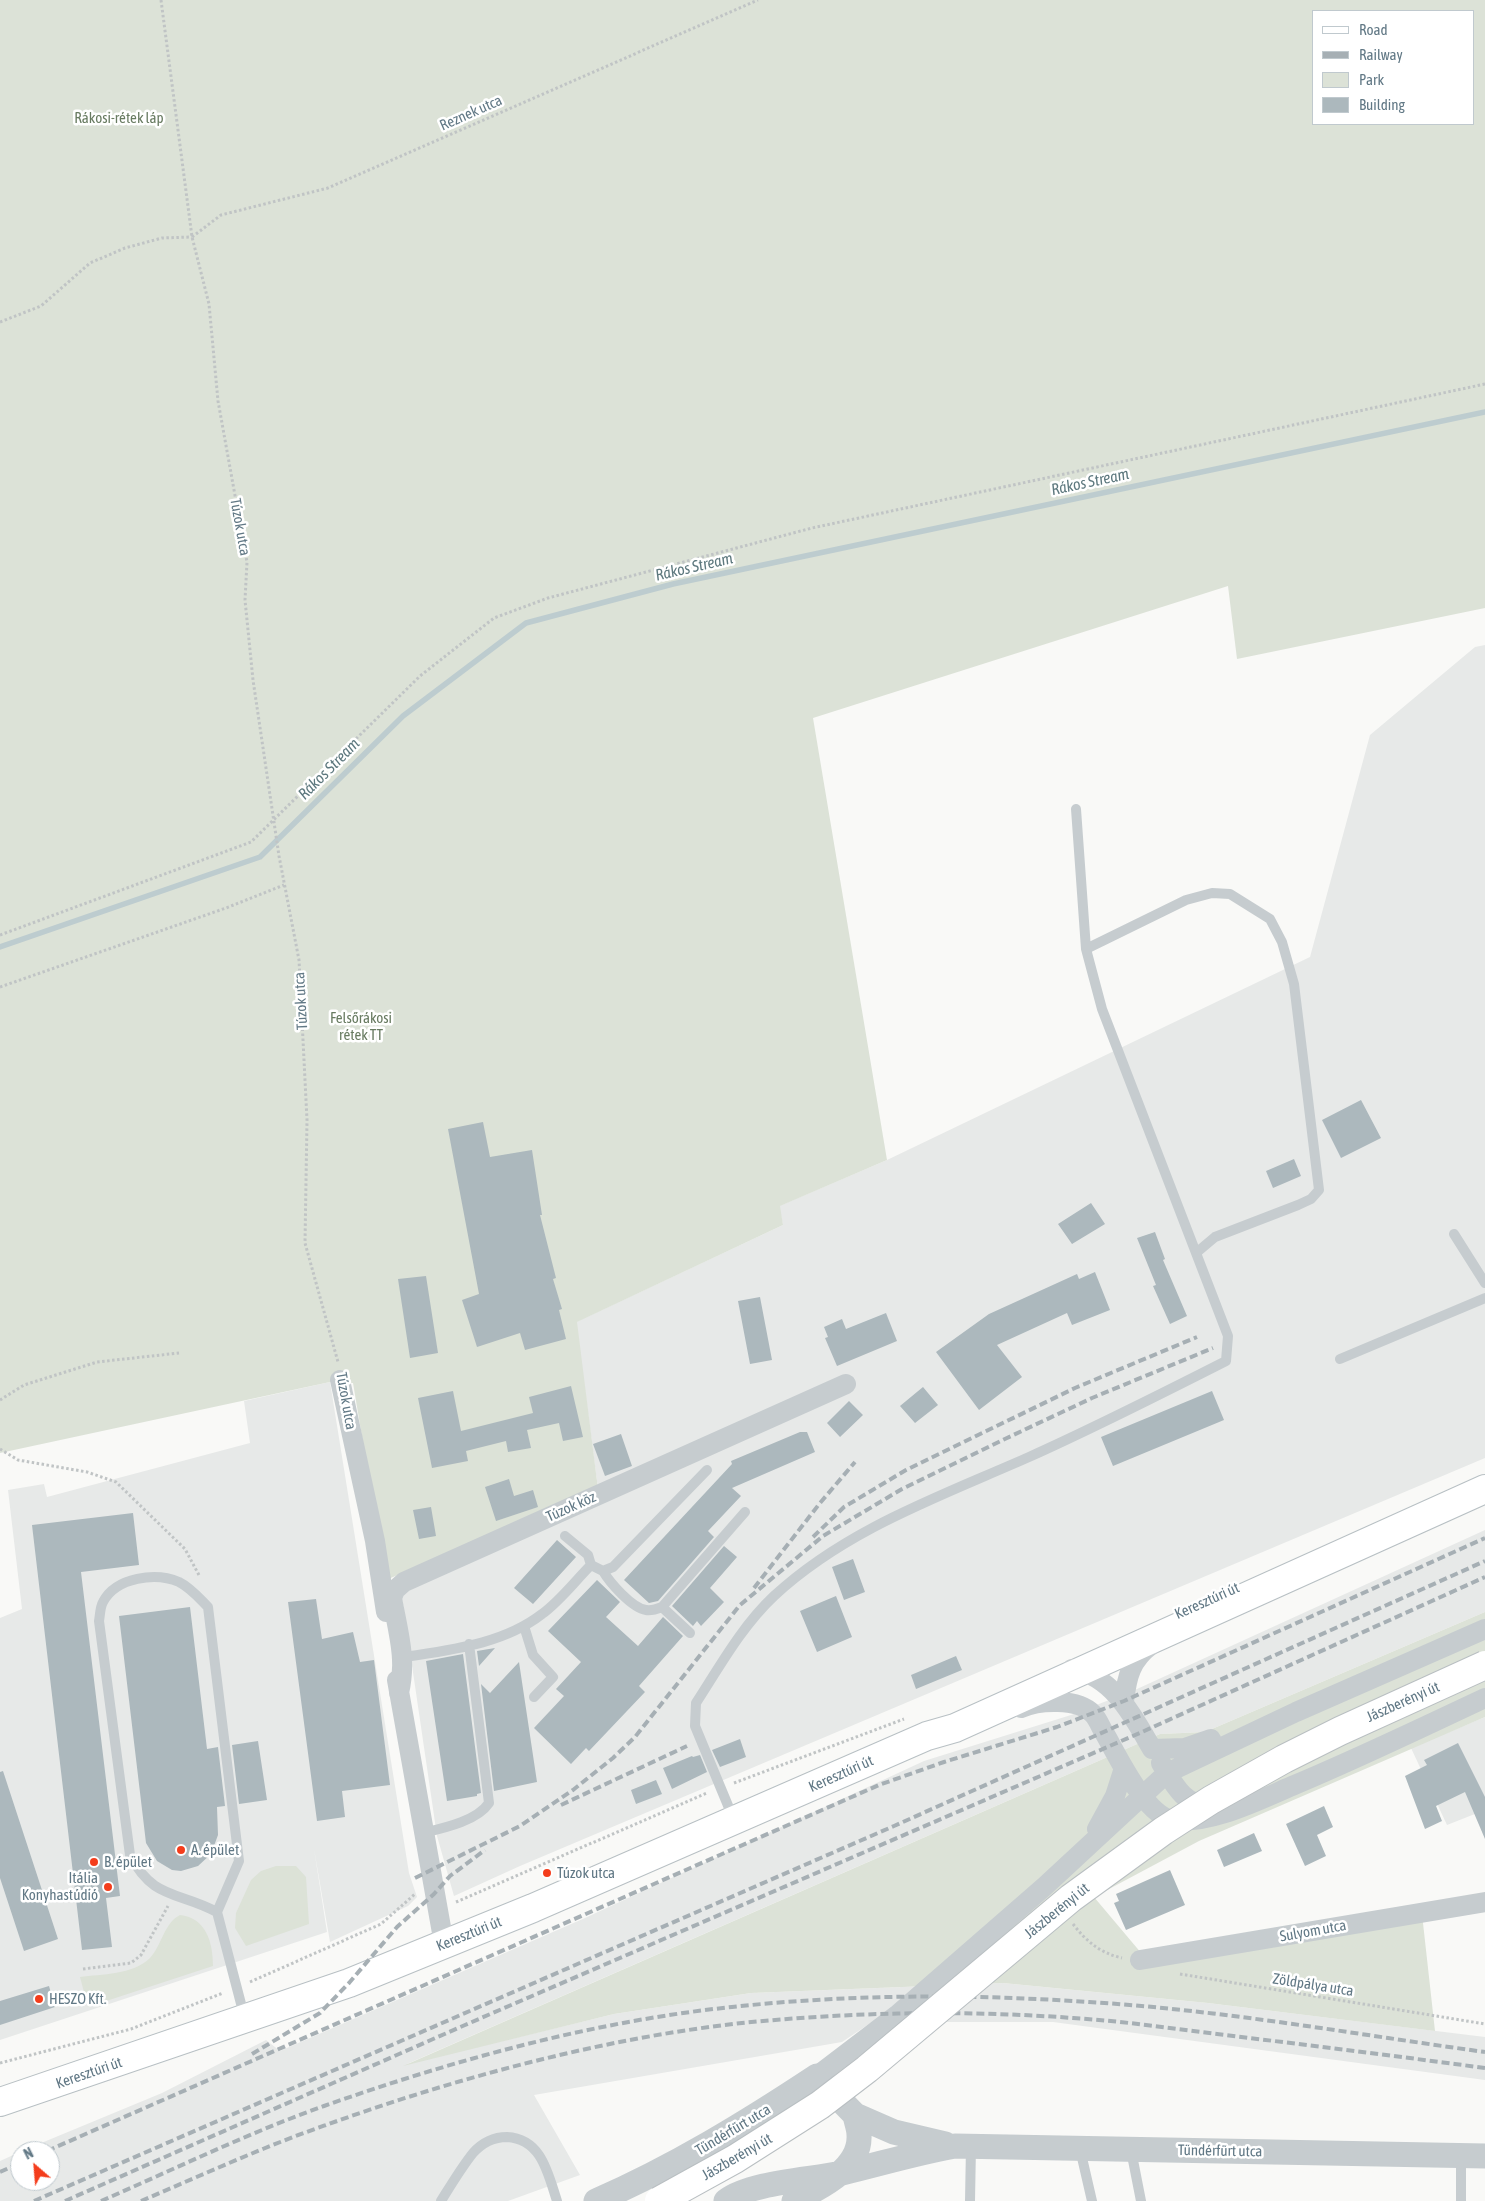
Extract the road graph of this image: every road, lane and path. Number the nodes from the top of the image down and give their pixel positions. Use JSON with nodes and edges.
{"nodes":[{"id":1,"x":161,"y":0,"type":"edge"},
{"id":2,"x":758,"y":0,"type":"edge"},
{"id":3,"x":192,"y":237,"type":"junction"},
{"id":4,"x":0,"y":322,"type":"edge"},
{"id":5,"x":1485,"y":384,"type":"edge"},
{"id":6,"x":1076,"y":809,"type":"dead end"},
{"id":7,"x":275,"y":820,"type":"junction"},
{"id":8,"x":284,"y":885,"type":"junction"},
{"id":9,"x":0,"y":935,"type":"edge"},
{"id":10,"x":1086,"y":949,"type":"junction"},
{"id":11,"x":0,"y":987,"type":"edge"},
{"id":12,"x":1454,"y":1234,"type":"dead end"},
{"id":13,"x":1196,"y":1253,"type":"junction"},
{"id":14,"x":1485,"y":1283,"type":"edge"},
{"id":15,"x":1485,"y":1298,"type":"edge"},
{"id":16,"x":179,"y":1353,"type":"dead end"},
{"id":17,"x":1340,"y":1359,"type":"dead end"},
{"id":18,"x":340,"y":1380,"type":"joint"},
{"id":19,"x":846,"y":1384,"type":"dead end"},
{"id":20,"x":0,"y":1400,"type":"edge"},
{"id":21,"x":0,"y":1449,"type":"edge"},
{"id":22,"x":707,"y":1470,"type":"dead end"},
{"id":23,"x":1485,"y":1489,"type":"edge"},
{"id":24,"x":745,"y":1512,"type":"dead end"},
{"id":25,"x":565,"y":1536,"type":"dead end"},
{"id":26,"x":1333,"y":1558,"type":"junction"},
{"id":27,"x":591,"y":1565,"type":"junction"},
{"id":28,"x":603,"y":1571,"type":"junction"},
{"id":29,"x":208,"y":1607,"type":"junction"},
{"id":30,"x":662,"y":1607,"type":"junction"},
{"id":31,"x":524,"y":1626,"type":"junction"},
{"id":32,"x":1485,"y":1629,"type":"edge"},
{"id":33,"x":690,"y":1633,"type":"dead end"},
{"id":34,"x":1163,"y":1635,"type":"junction"},
{"id":35,"x":469,"y":1644,"type":"junction"},
{"id":36,"x":399,"y":1659,"type":"junction"},
{"id":37,"x":1485,"y":1665,"type":"edge"},
{"id":38,"x":1071,"y":1669,"type":"junction"},
{"id":39,"x":534,"y":1698,"type":"dead end"},
{"id":40,"x":1485,"y":1698,"type":"edge"},
{"id":41,"x":1124,"y":1701,"type":"junction"},
{"id":42,"x":1296,"y":1712,"type":"junction"},
{"id":43,"x":1093,"y":1713,"type":"junction"},
{"id":44,"x":955,"y":1728,"type":"junction"},
{"id":45,"x":922,"y":1738,"type":"junction"},
{"id":46,"x":1152,"y":1749,"type":"junction"},
{"id":47,"x":1124,"y":1768,"type":"junction"},
{"id":48,"x":1167,"y":1773,"type":"junction"},
{"id":49,"x":720,"y":1788,"type":"junction"},
{"id":50,"x":1142,"y":1794,"type":"junction"},
{"id":51,"x":1246,"y":1805,"type":"junction"},
{"id":52,"x":1156,"y":1812,"type":"junction"},
{"id":53,"x":734,"y":1820,"type":"junction"},
{"id":54,"x":423,"y":1833,"type":"junction"},
{"id":55,"x":1088,"y":1846,"type":"junction"},
{"id":56,"x":174,"y":1895,"type":"junction"},
{"id":57,"x":1485,"y":1902,"type":"edge"},
{"id":58,"x":437,"y":1910,"type":"junction"},
{"id":59,"x":218,"y":1912,"type":"junction"},
{"id":60,"x":1068,"y":1918,"type":"dead end"},
{"id":61,"x":444,"y":1944,"type":"junction"},
{"id":62,"x":1140,"y":1960,"type":"joint"},
{"id":63,"x":83,"y":1969,"type":"dead end"},
{"id":64,"x":1178,"y":1974,"type":"dead end"},
{"id":65,"x":245,"y":2020,"type":"junction"},
{"id":66,"x":1485,"y":2024,"type":"edge"},
{"id":67,"x":818,"y":2076,"type":"junction"},
{"id":68,"x":0,"y":2102,"type":"edge"},
{"id":69,"x":855,"y":2115,"type":"junction"},
{"id":70,"x":963,"y":2146,"type":"junction"},
{"id":71,"x":1080,"y":2148,"type":"junction"},
{"id":72,"x":1130,"y":2149,"type":"junction"},
{"id":73,"x":1473,"y":2156,"type":"edge"},
{"id":74,"x":841,"y":2173,"type":"junction"},
{"id":75,"x":441,"y":2201,"type":"edge"},
{"id":76,"x":558,"y":2201,"type":"edge"},
{"id":77,"x":596,"y":2201,"type":"edge"},
{"id":78,"x":658,"y":2201,"type":"edge"},
{"id":79,"x":726,"y":2201,"type":"edge"},
{"id":80,"x":794,"y":2201,"type":"edge"},
{"id":81,"x":970,"y":2201,"type":"edge"},
{"id":82,"x":1092,"y":2201,"type":"edge"},
{"id":83,"x":1141,"y":2201,"type":"edge"},
{"id":84,"x":1461,"y":2201,"type":"edge"}],
"edges":[{"from":1,"to":3,"type":"path","name":"Túzok utca"},
{"from":2,"to":3,"type":"path","name":"Reznek utca"},
{"from":3,"to":4,"type":"path"},
{"from":3,"to":7,"type":"path","name":"Túzok utca"},
{"from":5,"to":7,"type":"path"},
{"from":6,"to":10,"type":"lane"},
{"from":7,"to":8,"type":"path","name":"Túzok utca"},
{"from":7,"to":9,"type":"path"},
{"from":8,"to":11,"type":"path"},
{"from":8,"to":18,"type":"path","name":"Túzok utca"},
{"from":10,"to":13,"type":"lane"},
{"from":10,"to":13,"type":"lane"},
{"from":12,"to":14,"type":"lane"},
{"from":13,"to":49,"type":"lane"},
{"from":15,"to":17,"type":"lane"},
{"from":16,"to":20,"type":"path"},
{"from":18,"to":36,"type":"street","name":"Túzok utca"},
{"from":19,"to":36,"type":"street","name":"Túzok köz"},
{"from":21,"to":29,"type":"path"},
{"from":22,"to":28,"type":"lane"},
{"from":23,"to":26,"type":"main road","name":"Keresztúri út"},
{"from":24,"to":30,"type":"lane"},
{"from":25,"to":27,"type":"lane"},
{"from":26,"to":34,"type":"main road","name":"Keresztúri út"},
{"from":26,"to":38,"type":"main road","name":"Keresztúri út"},
{"from":27,"to":28,"type":"lane"},
{"from":27,"to":31,"type":"lane"},
{"from":28,"to":30,"type":"lane"},
{"from":29,"to":56,"type":"lane"},
{"from":29,"to":59,"type":"lane"},
{"from":30,"to":33,"type":"lane"},
{"from":31,"to":35,"type":"lane"},
{"from":31,"to":39,"type":"lane"},
{"from":32,"to":42,"type":"street","name":"Jászberényi út"},
{"from":34,"to":38,"type":"main road","name":"Keresztúri út"},
{"from":34,"to":41,"type":"street"},
{"from":35,"to":36,"type":"lane"},
{"from":35,"to":54,"type":"lane"},
{"from":36,"to":54,"type":"street","name":"Túzok utca"},
{"from":37,"to":78,"type":"main road","name":"Jászberényi út","bridge":true},
{"from":38,"to":41,"type":"street"},
{"from":38,"to":43,"type":"street"},
{"from":38,"to":44,"type":"main road","name":"Keresztúri út"},
{"from":38,"to":45,"type":"main road","name":"Keresztúri út"},
{"from":40,"to":51,"type":"street","name":"Jászberényi út"},
{"from":41,"to":46,"type":"street"},
{"from":42,"to":46,"type":"street"},
{"from":42,"to":48,"type":"street","name":"Jászberényi út"},
{"from":43,"to":44,"type":"street"},
{"from":43,"to":47,"type":"street"},
{"from":44,"to":45,"type":"main road","name":"Keresztúri út"},
{"from":45,"to":49,"type":"path"},
{"from":45,"to":53,"type":"main road","name":"Keresztúri út"},
{"from":46,"to":48,"type":"street"},
{"from":47,"to":50,"type":"street"},
{"from":47,"to":55,"type":"street"},
{"from":48,"to":50,"type":"street","name":"Jászberényi út"},
{"from":48,"to":51,"type":"street"},
{"from":49,"to":53,"type":"lane"},
{"from":49,"to":58,"type":"path"},
{"from":50,"to":52,"type":"street"},
{"from":50,"to":55,"type":"street","name":"Jászberényi út"},
{"from":51,"to":52,"type":"street","name":"Jászberényi út"},
{"from":52,"to":55,"type":"street"},
{"from":53,"to":61,"type":"main road","name":"Keresztúri út"},
{"from":54,"to":58,"type":"street","name":"Túzok utca"},
{"from":55,"to":67,"type":"street","name":"Jászberényi út"},
{"from":56,"to":59,"type":"lane"},
{"from":56,"to":63,"type":"path"},
{"from":57,"to":62,"type":"street","name":"Sulyom utca"},
{"from":58,"to":61,"type":"street","name":"Túzok utca"},
{"from":59,"to":65,"type":"lane"},
{"from":60,"to":62,"type":"path"},
{"from":61,"to":65,"type":"main road","name":"Keresztúri út"},
{"from":64,"to":66,"type":"path","name":"Zöldpálya utca"},
{"from":65,"to":68,"type":"main road","name":"Keresztúri út"},
{"from":67,"to":69,"type":"street","name":"Tündérfürt utca"},
{"from":67,"to":77,"type":"street","name":"Tündérfürt utca"},
{"from":69,"to":70,"type":"street","name":"Tündérfürt utca"},
{"from":69,"to":74,"type":"street","name":"Tündérfürt utca"},
{"from":70,"to":71,"type":"street","name":"Tündérfürt utca"},
{"from":70,"to":74,"type":"street","name":"Tündérfürt utca"},
{"from":70,"to":81,"type":"lane"},
{"from":71,"to":72,"type":"street","name":"Tündérfürt utca"},
{"from":71,"to":82,"type":"lane"},
{"from":72,"to":73,"type":"street","name":"Tündérfürt utca"},
{"from":72,"to":83,"type":"lane"},
{"from":73,"to":84,"type":"lane"},
{"from":74,"to":79,"type":"street","name":"Tündérfürt utca"},
{"from":74,"to":80,"type":"street","name":"Tündérfürt utca"},
{"from":75,"to":76,"type":"lane"}]}
